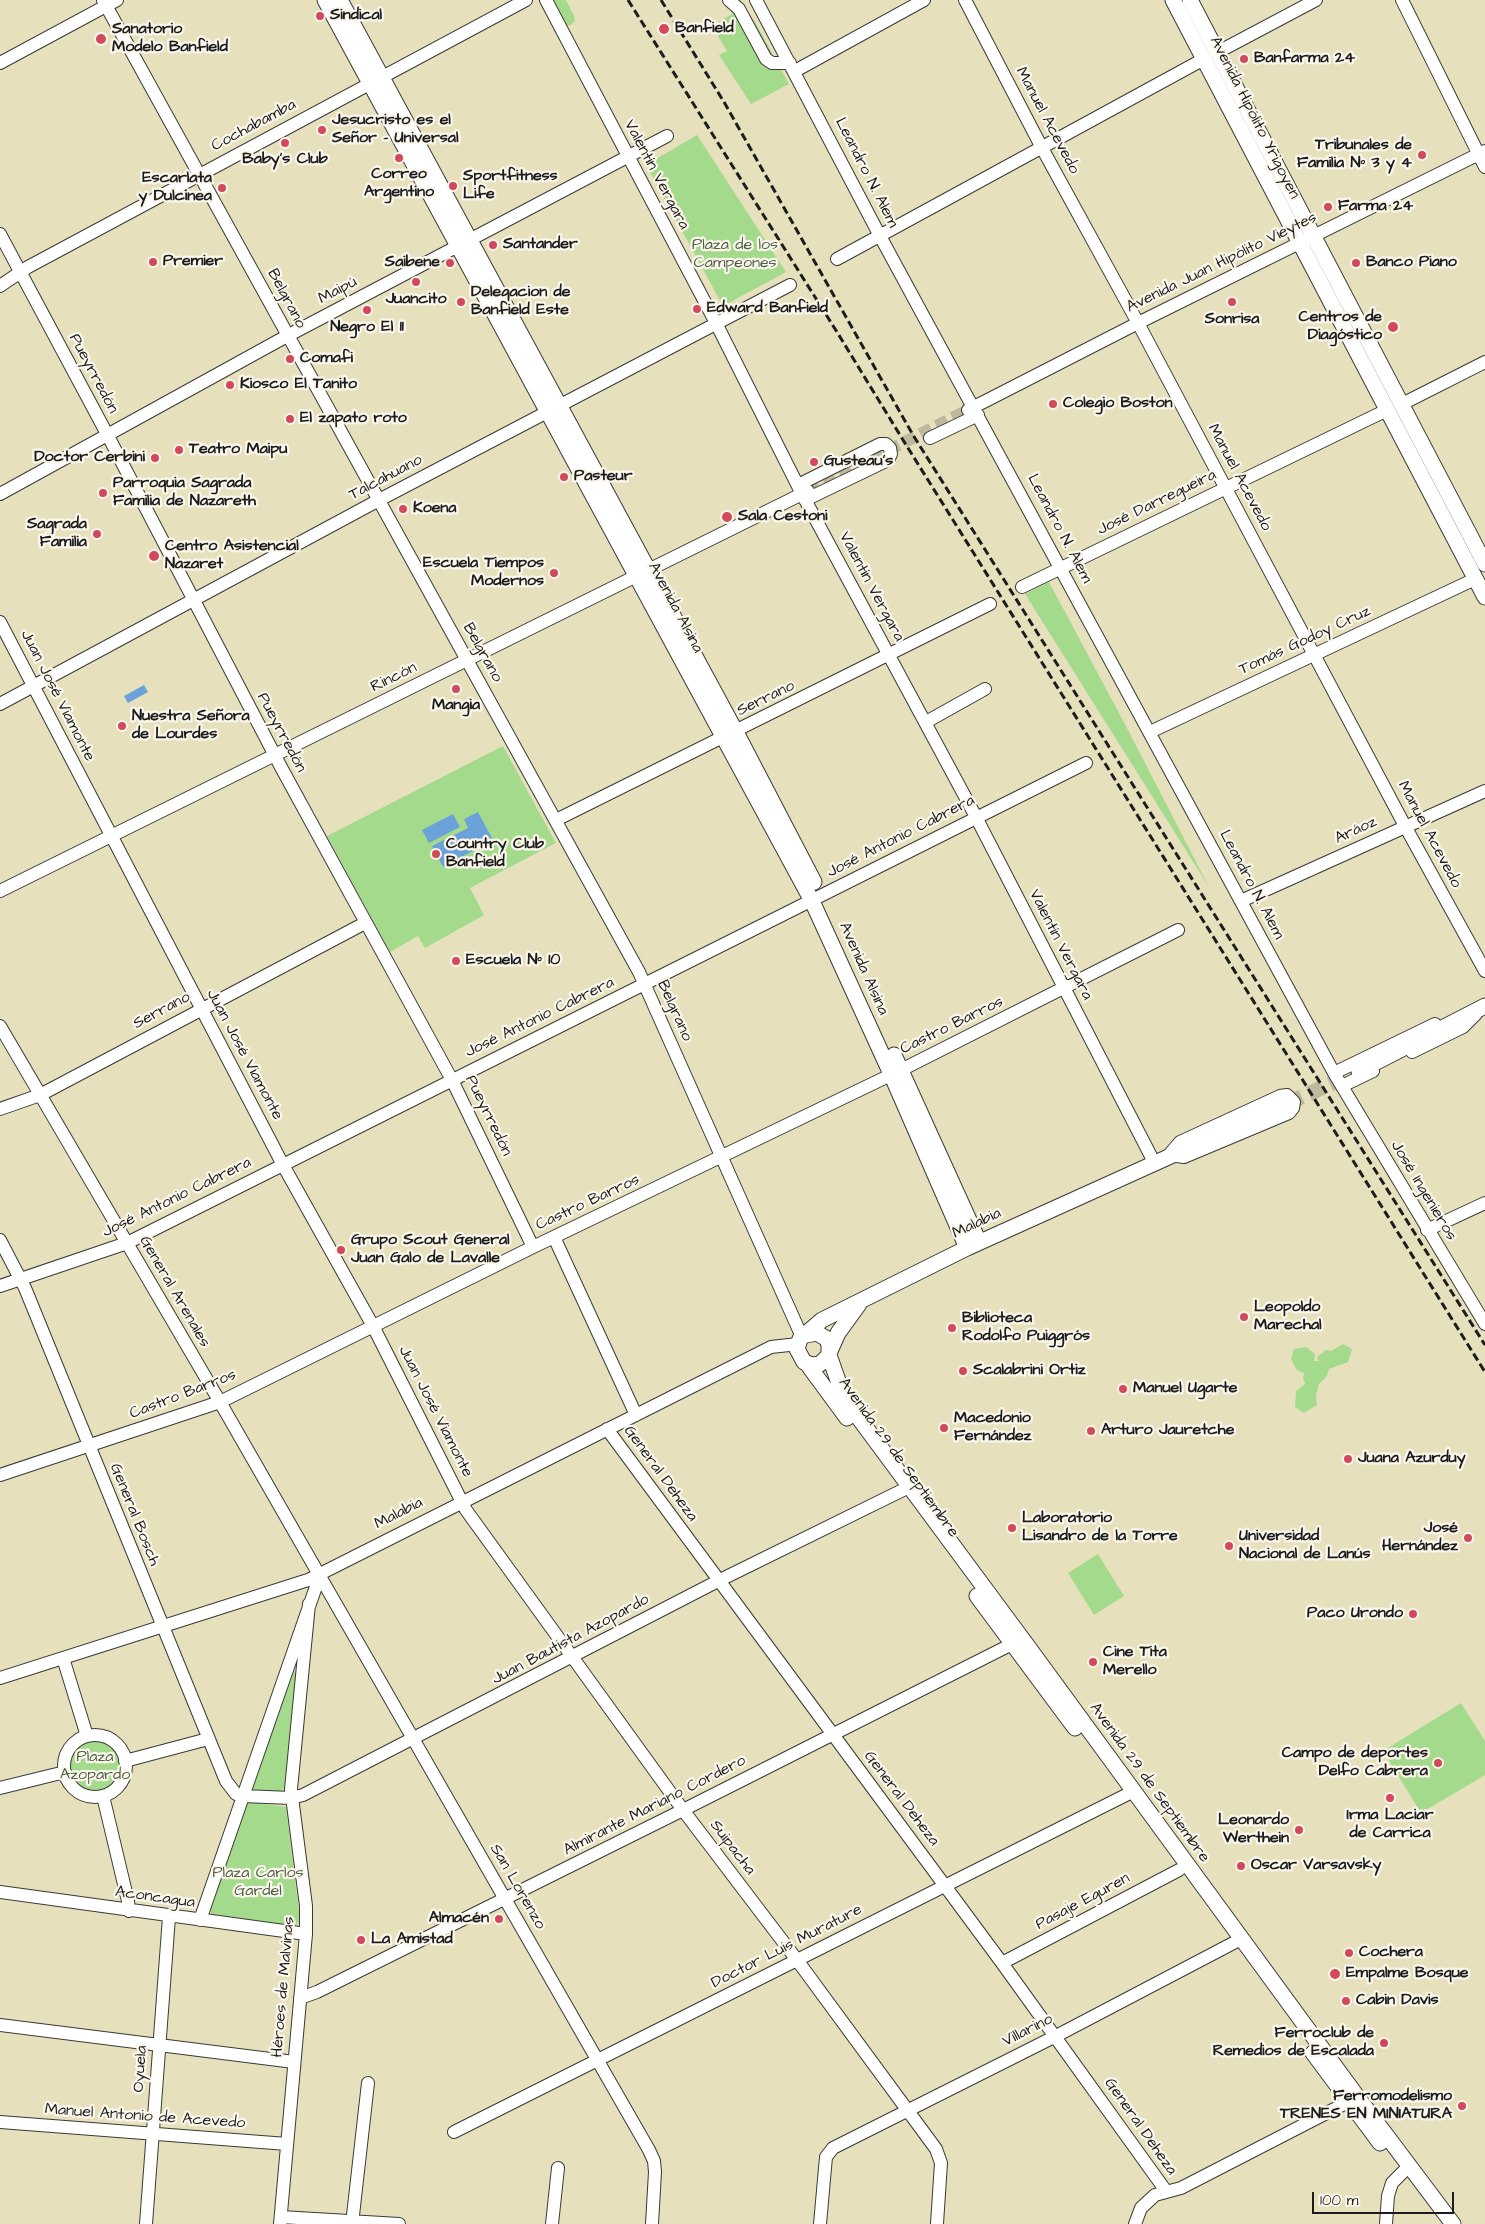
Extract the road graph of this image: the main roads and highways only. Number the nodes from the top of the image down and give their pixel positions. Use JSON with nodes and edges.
{"nodes":[{"id":1,"x":325,"y":0,"type":"edge"},
{"id":2,"x":340,"y":0,"type":"edge"},
{"id":3,"x":1173,"y":0,"type":"edge"},
{"id":4,"x":1190,"y":0,"type":"edge"},
{"id":5,"x":1211,"y":56,"type":"junction"},
{"id":6,"x":375,"y":79,"type":"junction"},
{"id":7,"x":1306,"y":239,"type":"junction"},
{"id":8,"x":1485,"y":564,"type":"edge"},
{"id":9,"x":1485,"y":597,"type":"edge"},
{"id":10,"x":1485,"y":1006,"type":"edge"},
{"id":11,"x":1359,"y":1071,"type":"tunnel mouth"},
{"id":12,"x":1288,"y":1103,"type":"tunnel mouth"},
{"id":13,"x":973,"y":1245,"type":"junction"},
{"id":14,"x":862,"y":1301,"type":"junction"},
{"id":15,"x":802,"y":1339,"type":"junction"},
{"id":16,"x":829,"y":1353,"type":"junction"},
{"id":17,"x":808,"y":1364,"type":"junction"},
{"id":18,"x":905,"y":1490,"type":"junction"},
{"id":19,"x":1130,"y":1794,"type":"junction"},
{"id":20,"x":1237,"y":1941,"type":"junction"},
{"id":21,"x":1406,"y":2169,"type":"junction"},
{"id":22,"x":1440,"y":2224,"type":"edge"},
{"id":23,"x":1453,"y":2224,"type":"edge"}],
"edges":[{"from":1,"to":6,"type":"main road","name":"Avenida Alsina"},
{"from":2,"to":6,"type":"main road","name":"Avenida Alsina"},
{"from":3,"to":5,"type":"main road","name":"Avenida Hipólito Yrigoyen"},
{"from":4,"to":5,"type":"main road","name":"Avenida Hipólito Yrigoyen"},
{"from":5,"to":7,"type":"main road","name":"Avenida Hipólito Yrigoyen"},
{"from":6,"to":13,"type":"main road","name":"Avenida Alsina"},
{"from":7,"to":8,"type":"main road","name":"Avenida Hipólito Yrigoyen"},
{"from":7,"to":9,"type":"main road","name":"Avenida Hipólito Yrigoyen"},
{"from":10,"to":11,"type":"main road"},
{"from":12,"to":13,"type":"main road","name":"Malabia"},
{"from":13,"to":14,"type":"main road","name":"Malabia"},
{"from":14,"to":15,"type":"main road","name":"Malabia"},
{"from":14,"to":16,"type":"main road"},
{"from":15,"to":16,"type":"main road"},
{"from":15,"to":17,"type":"main road"},
{"from":16,"to":17,"type":"main road"},
{"from":16,"to":18,"type":"main road","name":"Avenida 29 de Septiembre"},
{"from":17,"to":18,"type":"main road","name":"Avenida 29 de Septiembre"},
{"from":18,"to":19,"type":"main road","name":"Avenida 29 de Septiembre"},
{"from":19,"to":20,"type":"main road","name":"Avenida 29 de Septiembre"},
{"from":19,"to":20,"type":"main road","name":"Avenida 29 de Septiembre"},
{"from":20,"to":21,"type":"main road","name":"Avenida 29 de Septiembre"},
{"from":21,"to":22,"type":"main road","name":"Avenida 29 de Septiembre"},
{"from":21,"to":23,"type":"main road","name":"Avenida 29 de Septiembre"}]}
